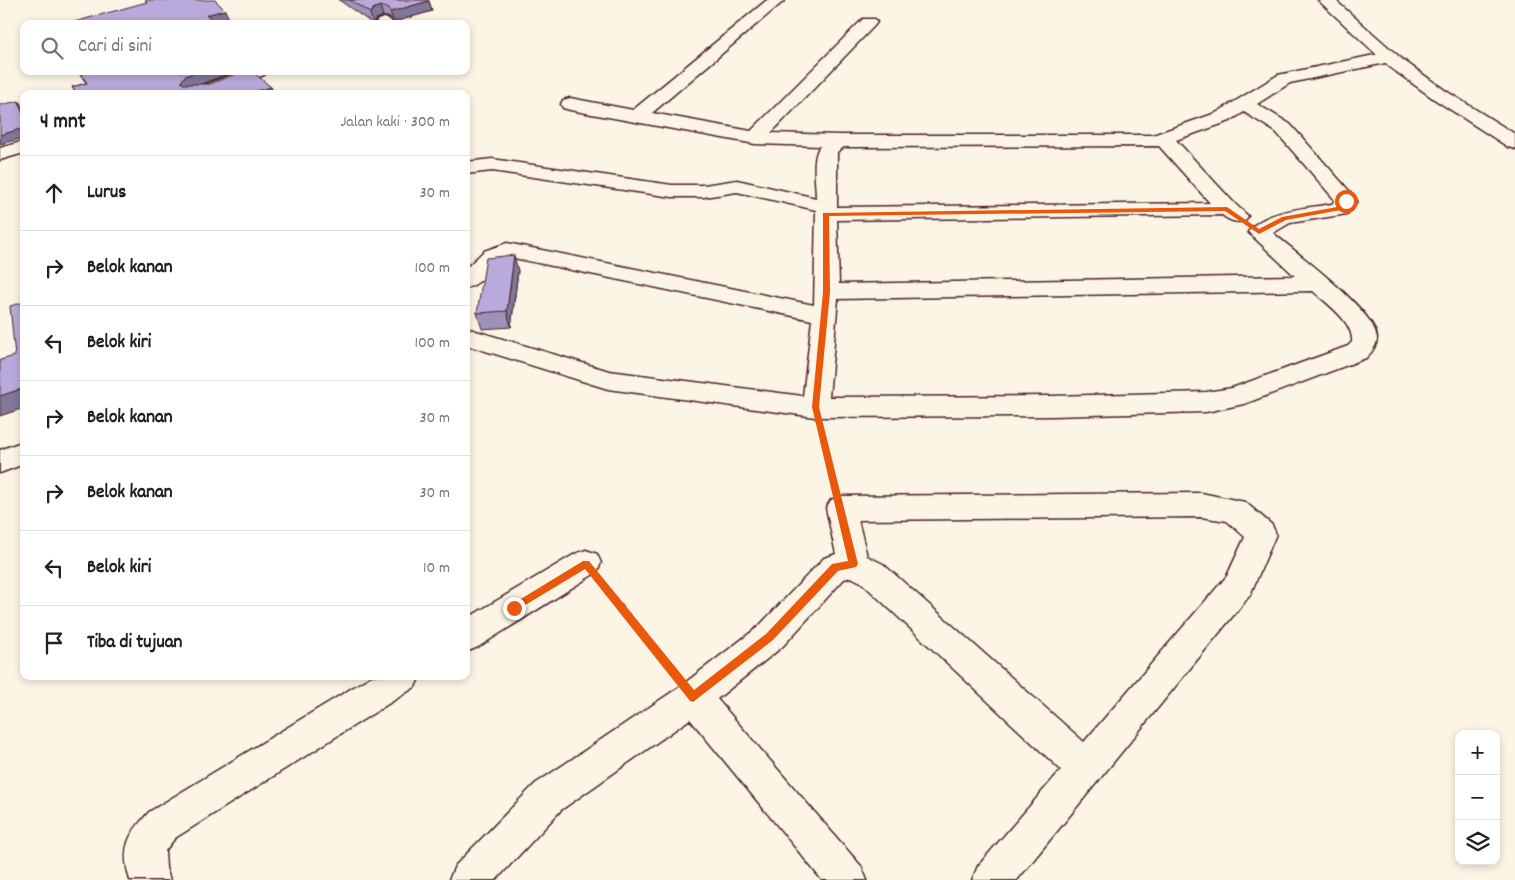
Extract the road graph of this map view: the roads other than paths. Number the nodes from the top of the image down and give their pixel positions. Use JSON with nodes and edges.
{"nodes":[{"id":1,"x":777,"y":0,"type":"edge"},
{"id":2,"x":1326,"y":0,"type":"edge"},
{"id":3,"x":869,"y":22,"type":"dead end"},
{"id":4,"x":1389,"y":57,"type":"junction"},
{"id":5,"x":248,"y":75,"type":"edge"},
{"id":6,"x":208,"y":90,"type":"edge"},
{"id":7,"x":570,"y":104,"type":"dead end"},
{"id":8,"x":1243,"y":104,"type":"junction"},
{"id":9,"x":636,"y":117,"type":"junction"},
{"id":10,"x":755,"y":138,"type":"junction"},
{"id":11,"x":1164,"y":139,"type":"junction"},
{"id":12,"x":839,"y":141,"type":"junction"},
{"id":13,"x":1515,"y":143,"type":"edge"},
{"id":14,"x":20,"y":148,"type":"edge"},
{"id":15,"x":0,"y":154,"type":"edge"},
{"id":16,"x":470,"y":168,"type":"edge"},
{"id":17,"x":1227,"y":209,"type":"junction"},
{"id":18,"x":825,"y":210,"type":"junction"},
{"id":19,"x":1259,"y":232,"type":"junction"},
{"id":20,"x":470,"y":277,"type":"edge"},
{"id":21,"x":1321,"y":283,"type":"junction"},
{"id":22,"x":825,"y":304,"type":"junction"},
{"id":23,"x":470,"y":337,"type":"edge"},
{"id":24,"x":816,"y":407,"type":"junction"},
{"id":25,"x":20,"y":454,"type":"edge"},
{"id":26,"x":0,"y":462,"type":"edge"},
{"id":27,"x":586,"y":563,"type":"road end"},
{"id":28,"x":853,"y":564,"type":"junction"},
{"id":29,"x":470,"y":635,"type":"edge"},
{"id":30,"x":397,"y":680,"type":"edge"},
{"id":31,"x":693,"y":697,"type":"junction"},
{"id":32,"x":1086,"y":768,"type":"junction"},
{"id":33,"x":474,"y":878,"type":"edge"},
{"id":34,"x":150,"y":880,"type":"edge"},
{"id":35,"x":847,"y":880,"type":"edge"},
{"id":36,"x":992,"y":880,"type":"edge"}],
"edges":[{"from":1,"to":9,"type":"street"},
{"from":2,"to":4,"type":"street"},
{"from":3,"to":10,"type":"street"},
{"from":4,"to":8,"type":"street"},
{"from":4,"to":13,"type":"street"},
{"from":5,"to":6,"type":"street"},
{"from":7,"to":9,"type":"street"},
{"from":8,"to":11,"type":"street"},
{"from":8,"to":19,"type":"street"},
{"from":9,"to":10,"type":"street"},
{"from":10,"to":12,"type":"street"},
{"from":11,"to":12,"type":"street"},
{"from":11,"to":17,"type":"street"},
{"from":12,"to":18,"type":"street"},
{"from":14,"to":15,"type":"street"},
{"from":16,"to":18,"type":"street"},
{"from":17,"to":18,"type":"street"},
{"from":17,"to":19,"type":"street"},
{"from":18,"to":22,"type":"street"},
{"from":19,"to":21,"type":"street"},
{"from":20,"to":22,"type":"street"},
{"from":21,"to":22,"type":"street"},
{"from":21,"to":24,"type":"street"},
{"from":22,"to":24,"type":"street"},
{"from":23,"to":24,"type":"street"},
{"from":25,"to":26,"type":"street"},
{"from":27,"to":29,"type":"street"},
{"from":28,"to":31,"type":"street"},
{"from":28,"to":32,"type":"street"},
{"from":28,"to":32,"type":"street"},
{"from":30,"to":34,"type":"street"},
{"from":31,"to":33,"type":"street"},
{"from":31,"to":35,"type":"street"},
{"from":32,"to":36,"type":"street"}]}
